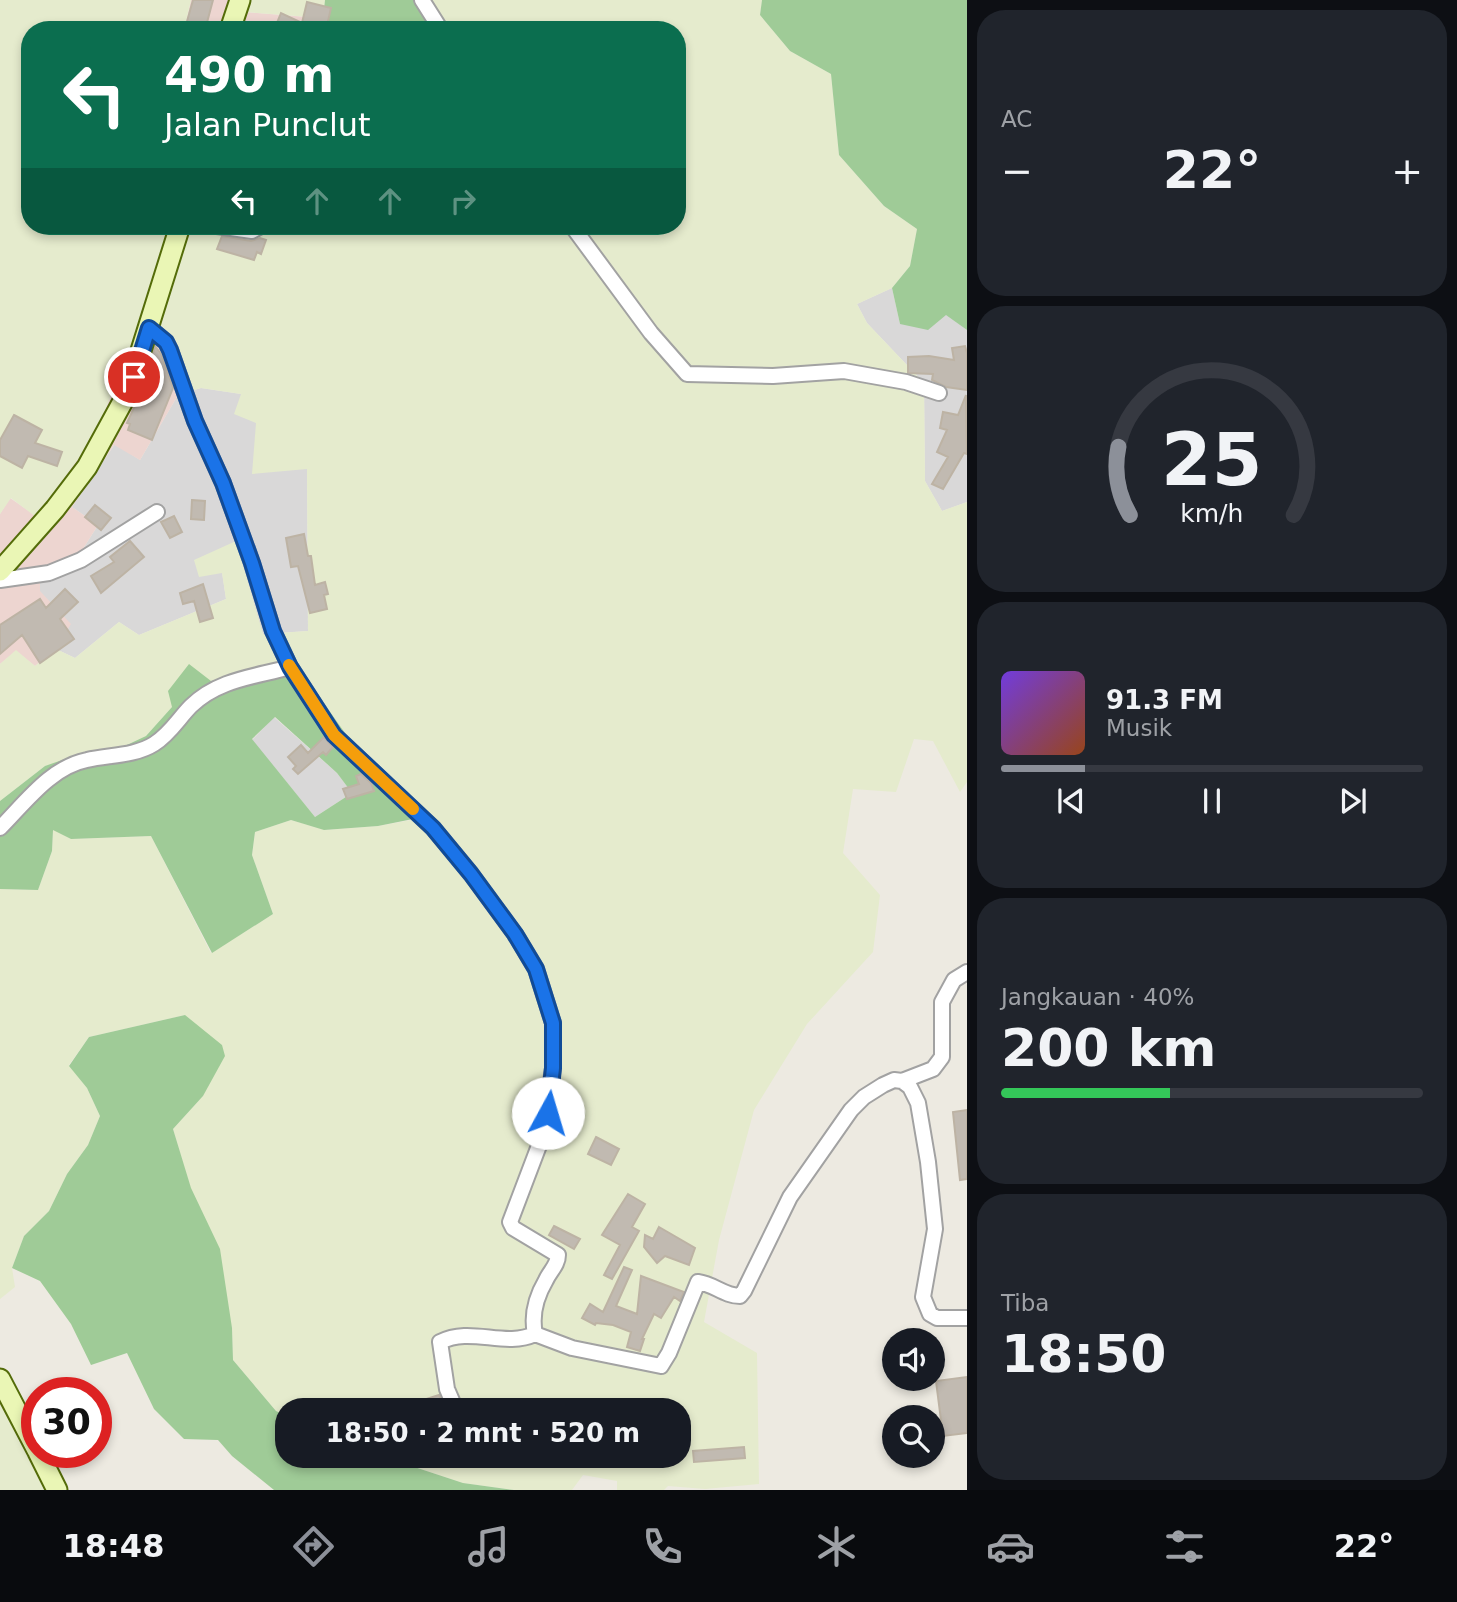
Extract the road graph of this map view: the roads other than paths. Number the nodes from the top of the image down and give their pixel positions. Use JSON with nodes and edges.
{"nodes":[{"id":1,"x":240,"y":0,"type":"edge"},
{"id":2,"x":422,"y":0,"type":"edge"},
{"id":3,"x":233,"y":21,"type":"edge"},
{"id":4,"x":436,"y":21,"type":"edge"},
{"id":5,"x":177,"y":235,"type":"edge"},
{"id":6,"x":579,"y":235,"type":"edge"},
{"id":7,"x":149,"y":328,"type":"junction"},
{"id":8,"x":939,"y":393,"type":"dead end"},
{"id":9,"x":157,"y":512,"type":"dead end"},
{"id":10,"x":0,"y":571,"type":"edge"},
{"id":11,"x":0,"y":580,"type":"edge"},
{"id":12,"x":290,"y":667,"type":"junction"},
{"id":13,"x":0,"y":828,"type":"edge"},
{"id":14,"x":967,"y":972,"type":"edge"},
{"id":15,"x":902,"y":1081,"type":"junction"},
{"id":16,"x":967,"y":1318,"type":"edge"},
{"id":17,"x":535,"y":1334,"type":"junction"},
{"id":18,"x":0,"y":1379,"type":"edge"},
{"id":19,"x":451,"y":1398,"type":"edge"},
{"id":20,"x":21,"y":1420,"type":"edge"},
{"id":21,"x":46,"y":1468,"type":"edge"},
{"id":22,"x":57,"y":1490,"type":"edge"}],
"edges":[{"from":1,"to":3,"type":"main road"},
{"from":2,"to":4,"type":"street"},
{"from":5,"to":7,"type":"main road"},
{"from":6,"to":8,"type":"street"},
{"from":7,"to":10,"type":"main road"},
{"from":7,"to":12,"type":"street"},
{"from":9,"to":11,"type":"street"},
{"from":12,"to":13,"type":"street"},
{"from":12,"to":17,"type":"street"},
{"from":14,"to":15,"type":"street"},
{"from":15,"to":16,"type":"street"},
{"from":15,"to":17,"type":"street"},
{"from":17,"to":19,"type":"street"},
{"from":18,"to":20,"type":"main road"},
{"from":21,"to":22,"type":"main road"}]}
